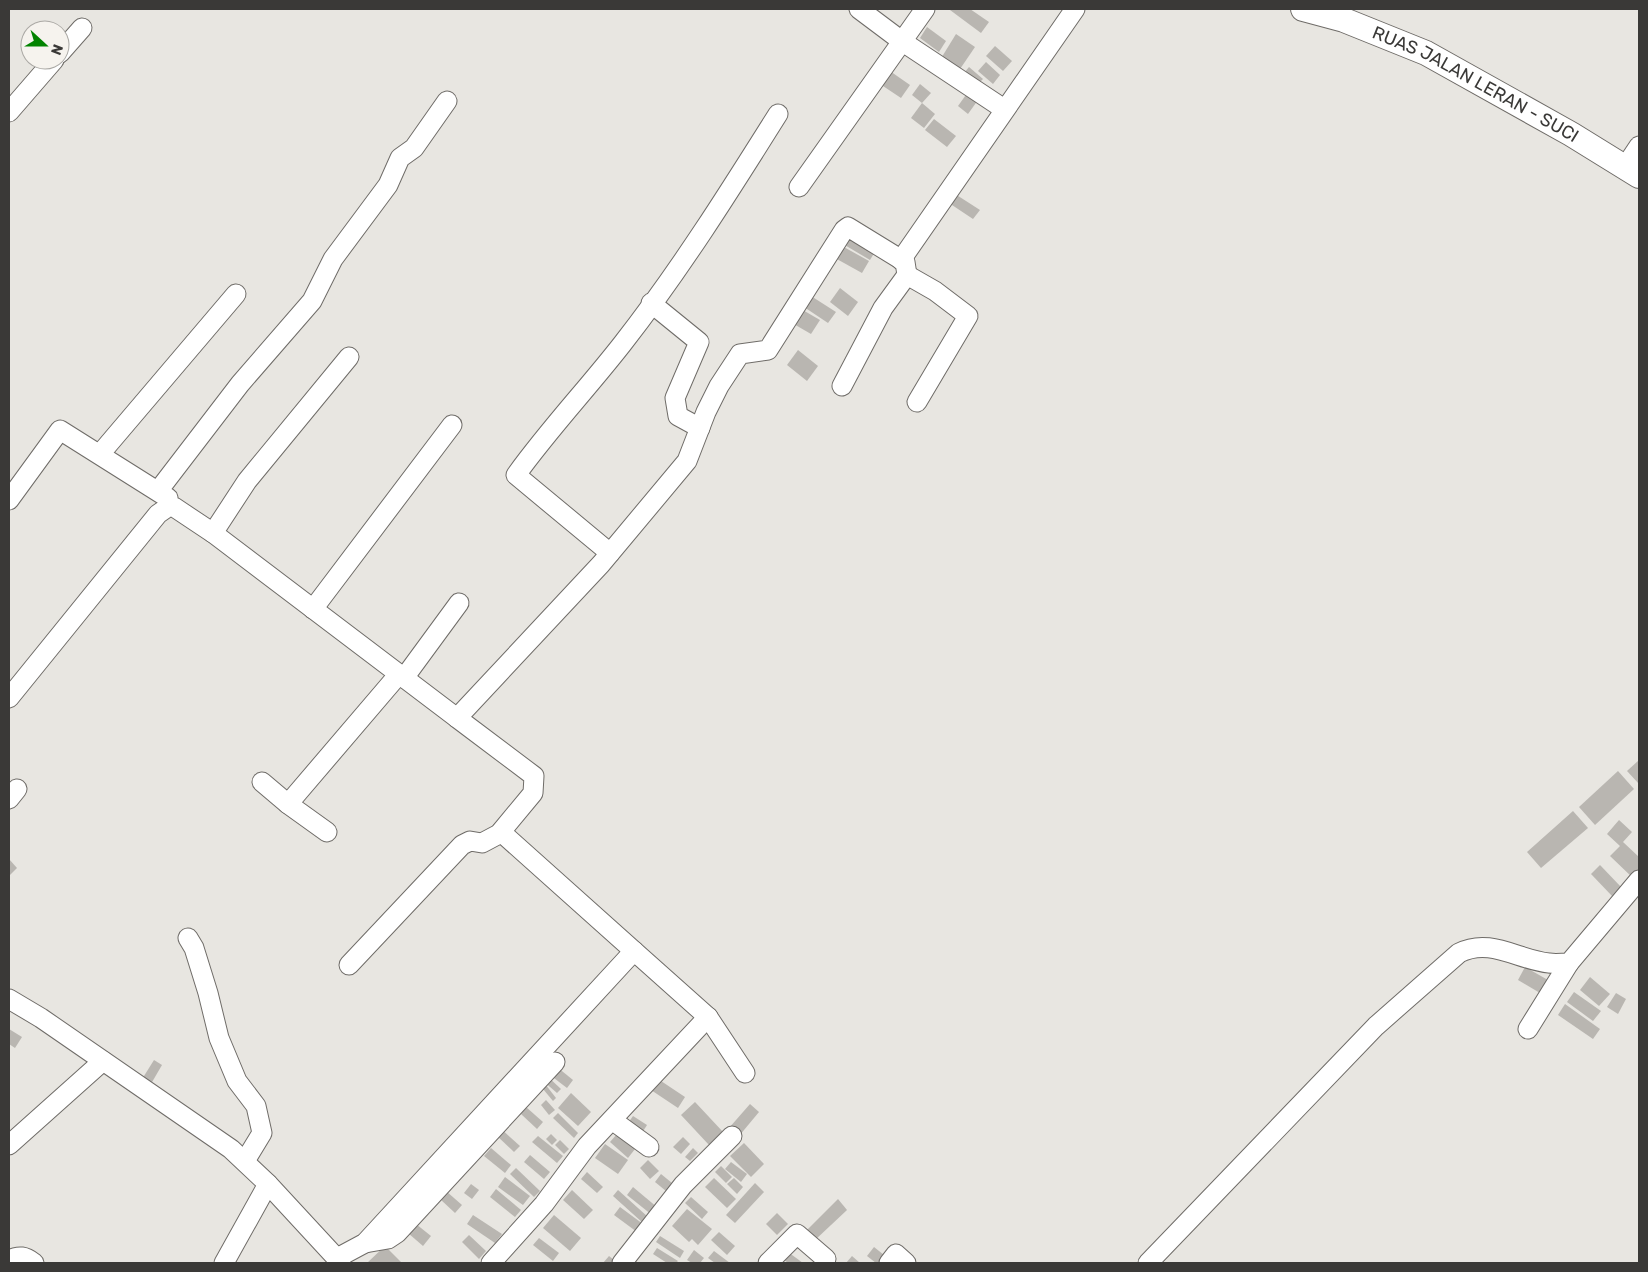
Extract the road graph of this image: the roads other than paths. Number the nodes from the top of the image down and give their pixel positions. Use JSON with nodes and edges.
{"nodes":[{"id":1,"x":859,"y":9,"type":"edge"},
{"id":2,"x":924,"y":9,"type":"edge"},
{"id":3,"x":1074,"y":9,"type":"edge"},
{"id":4,"x":1303,"y":9,"type":"edge"},
{"id":5,"x":1346,"y":15,"type":"edge"},
{"id":6,"x":82,"y":28,"type":"dead end"},
{"id":7,"x":70,"y":42,"type":"edge"},
{"id":8,"x":903,"y":42,"type":"junction"},
{"id":9,"x":45,"y":70,"type":"edge"},
{"id":10,"x":447,"y":101,"type":"dead end"},
{"id":11,"x":1004,"y":109,"type":"junction"},
{"id":12,"x":9,"y":112,"type":"edge"},
{"id":13,"x":778,"y":114,"type":"dead end"},
{"id":14,"x":1639,"y":146,"type":"edge"},
{"id":15,"x":1632,"y":172,"type":"edge"},
{"id":16,"x":799,"y":187,"type":"dead end"},
{"id":17,"x":904,"y":267,"type":"junction"},
{"id":18,"x":236,"y":294,"type":"dead end"},
{"id":19,"x":651,"y":303,"type":"junction"},
{"id":20,"x":349,"y":358,"type":"dead end"},
{"id":21,"x":842,"y":386,"type":"dead end"},
{"id":22,"x":917,"y":402,"type":"dead end"},
{"id":23,"x":452,"y":425,"type":"dead end"},
{"id":24,"x":700,"y":428,"type":"junction"},
{"id":25,"x":100,"y":454,"type":"junction"},
{"id":26,"x":158,"y":490,"type":"junction"},
{"id":27,"x":9,"y":500,"type":"edge"},
{"id":28,"x":178,"y":509,"type":"junction"},
{"id":29,"x":213,"y":533,"type":"junction"},
{"id":30,"x":610,"y":553,"type":"junction"},
{"id":31,"x":459,"y":603,"type":"dead end"},
{"id":32,"x":313,"y":609,"type":"junction"},
{"id":33,"x":402,"y":676,"type":"junction"},
{"id":34,"x":9,"y":698,"type":"edge"},
{"id":35,"x":457,"y":718,"type":"junction"},
{"id":36,"x":262,"y":782,"type":"dead end"},
{"id":37,"x":288,"y":804,"type":"junction"},
{"id":38,"x":327,"y":832,"type":"dead end"},
{"id":39,"x":501,"y":832,"type":"junction"},
{"id":40,"x":1638,"y":884,"type":"edge"},
{"id":41,"x":188,"y":938,"type":"dead end"},
{"id":42,"x":634,"y":952,"type":"junction"},
{"id":43,"x":1569,"y":963,"type":"junction"},
{"id":44,"x":349,"y":965,"type":"dead end"},
{"id":45,"x":9,"y":999,"type":"edge"},
{"id":46,"x":708,"y":1017,"type":"junction"},
{"id":47,"x":1528,"y":1029,"type":"dead end"},
{"id":48,"x":103,"y":1061,"type":"junction"},
{"id":49,"x":555,"y":1062,"type":"dead end"},
{"id":50,"x":745,"y":1073,"type":"dead end"},
{"id":51,"x":612,"y":1120,"type":"junction"},
{"id":52,"x":732,"y":1136,"type":"dead end"},
{"id":53,"x":9,"y":1145,"type":"edge"},
{"id":54,"x":649,"y":1147,"type":"dead end"},
{"id":55,"x":245,"y":1161,"type":"junction"},
{"id":56,"x":433,"y":1182,"type":"junction"},
{"id":57,"x":268,"y":1184,"type":"junction"},
{"id":58,"x":333,"y":1259,"type":"edge"},
{"id":59,"x":826,"y":1259,"type":"dead end"},
{"id":60,"x":9,"y":1260,"type":"edge"},
{"id":61,"x":34,"y":1263,"type":"edge"},
{"id":62,"x":224,"y":1263,"type":"edge"},
{"id":63,"x":492,"y":1263,"type":"edge"},
{"id":64,"x":622,"y":1263,"type":"edge"},
{"id":65,"x":768,"y":1263,"type":"edge"},
{"id":66,"x":888,"y":1263,"type":"edge"},
{"id":67,"x":906,"y":1263,"type":"edge"},
{"id":68,"x":1148,"y":1263,"type":"edge"}],
"edges":[{"from":1,"to":8,"type":"street"},
{"from":2,"to":8,"type":"street"},
{"from":3,"to":11,"type":"street"},
{"from":4,"to":5,"type":"main road","name":"RUAS JALAN LERAN - SUCI"},
{"from":5,"to":15,"type":"main road","name":"RUAS JALAN LERAN - SUCI"},
{"from":6,"to":7,"type":"street"},
{"from":8,"to":11,"type":"street"},
{"from":8,"to":16,"type":"street"},
{"from":9,"to":12,"type":"street"},
{"from":10,"to":26,"type":"street"},
{"from":11,"to":17,"type":"street"},
{"from":13,"to":19,"type":"street"},
{"from":14,"to":15,"type":"street"},
{"from":17,"to":21,"type":"street"},
{"from":17,"to":22,"type":"street"},
{"from":17,"to":24,"type":"street"},
{"from":18,"to":25,"type":"street"},
{"from":19,"to":24,"type":"street"},
{"from":19,"to":30,"type":"street"},
{"from":20,"to":29,"type":"street"},
{"from":23,"to":32,"type":"street"},
{"from":24,"to":30,"type":"street"},
{"from":25,"to":26,"type":"street"},
{"from":25,"to":27,"type":"street"},
{"from":26,"to":28,"type":"street"},
{"from":28,"to":29,"type":"street"},
{"from":28,"to":34,"type":"street"},
{"from":29,"to":32,"type":"street"},
{"from":30,"to":35,"type":"street"},
{"from":31,"to":33,"type":"street"},
{"from":32,"to":33,"type":"street"},
{"from":33,"to":35,"type":"street"},
{"from":33,"to":37,"type":"street"},
{"from":35,"to":39,"type":"street"},
{"from":36,"to":37,"type":"street"},
{"from":37,"to":38,"type":"street"},
{"from":39,"to":42,"type":"street"},
{"from":39,"to":44,"type":"street"},
{"from":40,"to":43,"type":"street"},
{"from":41,"to":55,"type":"street"},
{"from":42,"to":46,"type":"street"},
{"from":42,"to":56,"type":"street"},
{"from":43,"to":47,"type":"street"},
{"from":43,"to":68,"type":"street"},
{"from":45,"to":48,"type":"street"},
{"from":46,"to":50,"type":"street"},
{"from":46,"to":51,"type":"street"},
{"from":48,"to":53,"type":"street"},
{"from":48,"to":55,"type":"street"},
{"from":49,"to":56,"type":"street"},
{"from":51,"to":54,"type":"street"},
{"from":51,"to":63,"type":"street"},
{"from":52,"to":64,"type":"street"},
{"from":55,"to":57,"type":"street"},
{"from":56,"to":58,"type":"street"},
{"from":57,"to":58,"type":"street"},
{"from":57,"to":62,"type":"street"},
{"from":59,"to":65,"type":"street"},
{"from":60,"to":61,"type":"street"},
{"from":66,"to":67,"type":"street"}]}
